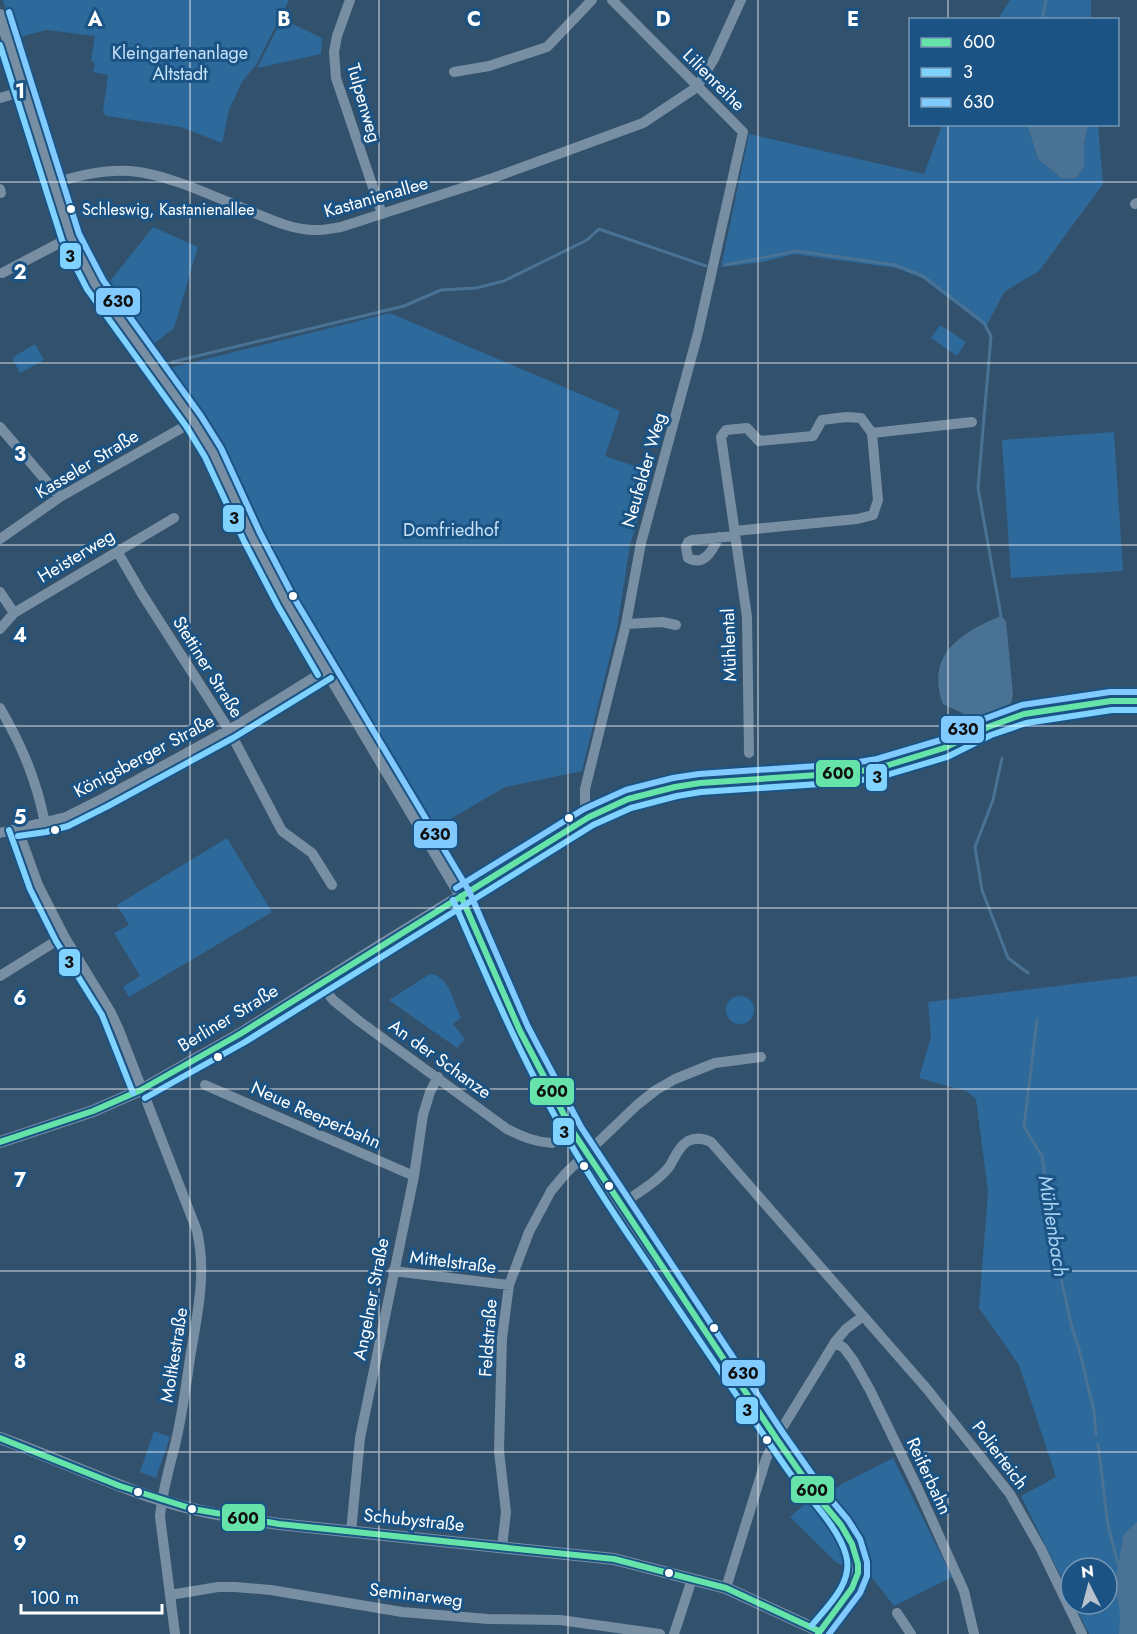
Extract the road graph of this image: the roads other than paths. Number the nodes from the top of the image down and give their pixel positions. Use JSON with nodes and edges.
{"nodes":[{"id":1,"x":350,"y":0,"type":"edge"},
{"id":2,"x":592,"y":0,"type":"edge"},
{"id":3,"x":612,"y":0,"type":"edge"},
{"id":4,"x":741,"y":0,"type":"edge"},
{"id":5,"x":0,"y":15,"type":"edge"},
{"id":6,"x":454,"y":72,"type":"dead end"},
{"id":7,"x":697,"y":87,"type":"junction"},
{"id":8,"x":24,"y":91,"type":"junction"},
{"id":9,"x":0,"y":98,"type":"edge"},
{"id":10,"x":743,"y":132,"type":"joint"},
{"id":11,"x":53,"y":183,"type":"junction"},
{"id":12,"x":382,"y":214,"type":"junction"},
{"id":13,"x":71,"y":237,"type":"junction"},
{"id":14,"x":2,"y":273,"type":"dead end"},
{"id":15,"x":194,"y":421,"type":"junction"},
{"id":16,"x":972,"y":422,"type":"dead end"},
{"id":17,"x":0,"y":427,"type":"edge"},
{"id":18,"x":872,"y":433,"type":"junction"},
{"id":19,"x":60,"y":497,"type":"junction"},
{"id":20,"x":174,"y":518,"type":"dead end"},
{"id":21,"x":735,"y":534,"type":"junction"},
{"id":22,"x":719,"y":537,"type":"dead end"},
{"id":23,"x":0,"y":539,"type":"edge"},
{"id":24,"x":117,"y":551,"type":"junction"},
{"id":25,"x":0,"y":592,"type":"edge"},
{"id":26,"x":14,"y":613,"type":"junction"},
{"id":27,"x":626,"y":624,"type":"junction"},
{"id":28,"x":676,"y":625,"type":"dead end"},
{"id":29,"x":0,"y":628,"type":"edge"},
{"id":30,"x":327,"y":670,"type":"junction"},
{"id":31,"x":1137,"y":701,"type":"edge"},
{"id":32,"x":0,"y":708,"type":"edge"},
{"id":33,"x":229,"y":730,"type":"junction"},
{"id":34,"x":749,"y":753,"type":"dead end"},
{"id":35,"x":590,"y":817,"type":"junction"},
{"id":36,"x":45,"y":823,"type":"junction"},
{"id":37,"x":17,"y":827,"type":"junction"},
{"id":38,"x":0,"y":832,"type":"edge"},
{"id":39,"x":332,"y":885,"type":"dead end"},
{"id":40,"x":461,"y":896,"type":"junction"},
{"id":41,"x":64,"y":936,"type":"junction"},
{"id":42,"x":0,"y":976,"type":"edge"},
{"id":43,"x":321,"y":983,"type":"junction"},
{"id":44,"x":761,"y":1057,"type":"dead end"},
{"id":45,"x":438,"y":1077,"type":"junction"},
{"id":46,"x":205,"y":1085,"type":"dead end"},
{"id":47,"x":141,"y":1090,"type":"junction"},
{"id":48,"x":0,"y":1142,"type":"edge"},
{"id":49,"x":552,"y":1143,"type":"dead end"},
{"id":50,"x":586,"y":1153,"type":"junction"},
{"id":51,"x":414,"y":1176,"type":"junction"},
{"id":52,"x":620,"y":1205,"type":"junction"},
{"id":53,"x":393,"y":1271,"type":"junction"},
{"id":54,"x":509,"y":1285,"type":"junction"},
{"id":55,"x":863,"y":1316,"type":"junction"},
{"id":56,"x":835,"y":1342,"type":"junction"},
{"id":57,"x":0,"y":1438,"type":"edge"},
{"id":58,"x":776,"y":1438,"type":"junction"},
{"id":59,"x":161,"y":1500,"type":"junction"},
{"id":60,"x":351,"y":1532,"type":"junction"},
{"id":61,"x":502,"y":1547,"type":"junction"},
{"id":62,"x":692,"y":1579,"type":"junction"},
{"id":63,"x":726,"y":1588,"type":"junction"},
{"id":64,"x":170,"y":1595,"type":"junction"},
{"id":65,"x":897,"y":1613,"type":"dead end"},
{"id":66,"x":821,"y":1633,"type":"edge"},
{"id":67,"x":175,"y":1634,"type":"edge"},
{"id":68,"x":660,"y":1634,"type":"edge"},
{"id":69,"x":674,"y":1634,"type":"edge"},
{"id":70,"x":911,"y":1634,"type":"edge"},
{"id":71,"x":974,"y":1634,"type":"edge"},
{"id":72,"x":1082,"y":1634,"type":"edge"}],
"edges":[{"from":1,"to":12,"type":"street","name":"Tulpenweg"},
{"from":2,"to":6,"type":"street"},
{"from":3,"to":7,"type":"street","name":"Lilienreihe"},
{"from":4,"to":7,"type":"street"},
{"from":5,"to":8,"type":"street"},
{"from":7,"to":10,"type":"street","name":"Lilienreihe"},
{"from":7,"to":12,"type":"street","name":"Kastanienallee"},
{"from":8,"to":9,"type":"street"},
{"from":8,"to":11,"type":"street"},
{"from":10,"to":27,"type":"street","name":"Neufelder Weg"},
{"from":11,"to":12,"type":"street","name":"Kastanienallee"},
{"from":11,"to":13,"type":"street"},
{"from":13,"to":14,"type":"street"},
{"from":13,"to":15,"type":"street"},
{"from":15,"to":19,"type":"street","name":"Kasseler Straße"},
{"from":15,"to":30,"type":"street"},
{"from":16,"to":18,"type":"street"},
{"from":17,"to":19,"type":"street"},
{"from":18,"to":21,"type":"street"},
{"from":18,"to":21,"type":"street","name":"Mühlental"},
{"from":19,"to":23,"type":"street","name":"Kasseler Straße"},
{"from":20,"to":24,"type":"street","name":"Heisterweg"},
{"from":21,"to":22,"type":"street"},
{"from":21,"to":34,"type":"street","name":"Mühlental"},
{"from":24,"to":26,"type":"street","name":"Heisterweg"},
{"from":24,"to":33,"type":"street","name":"Stettiner Straße"},
{"from":25,"to":26,"type":"street"},
{"from":26,"to":29,"type":"street","name":"Heisterweg"},
{"from":27,"to":28,"type":"street"},
{"from":27,"to":35,"type":"street","name":"Neufelder Weg"},
{"from":30,"to":33,"type":"street","name":"Königsberger Straße"},
{"from":30,"to":40,"type":"street"},
{"from":31,"to":35,"type":"street","name":"Berliner Straße"},
{"from":32,"to":36,"type":"street"},
{"from":33,"to":36,"type":"street","name":"Königsberger Straße"},
{"from":33,"to":39,"type":"street","name":"Stettiner Straße"},
{"from":35,"to":40,"type":"street","name":"Berliner Straße"},
{"from":36,"to":37,"type":"street","name":"Königsberger Straße"},
{"from":37,"to":38,"type":"street","name":"Königsberger Straße"},
{"from":37,"to":41,"type":"street","name":"Moltkestraße"},
{"from":40,"to":43,"type":"street","name":"Berliner Straße"},
{"from":40,"to":50,"type":"street"},
{"from":41,"to":42,"type":"street"},
{"from":41,"to":47,"type":"street","name":"Moltkestraße"},
{"from":43,"to":45,"type":"street","name":"An der Schanze"},
{"from":43,"to":47,"type":"street","name":"Berliner Straße"},
{"from":44,"to":50,"type":"street","name":"Feldstraße"},
{"from":45,"to":49,"type":"street","name":"An der Schanze"},
{"from":45,"to":51,"type":"street","name":"Angelner Straße"},
{"from":46,"to":51,"type":"street","name":"Neue Reeperbahn"},
{"from":47,"to":48,"type":"street","name":"Berliner Straße"},
{"from":47,"to":59,"type":"street","name":"Moltkestraße"},
{"from":50,"to":52,"type":"street"},
{"from":50,"to":54,"type":"street","name":"Feldstraße"},
{"from":51,"to":53,"type":"street","name":"Angelner Straße"},
{"from":52,"to":55,"type":"street","name":"Polierteich"},
{"from":52,"to":58,"type":"street"},
{"from":53,"to":54,"type":"street","name":"Mittelstraße"},
{"from":53,"to":60,"type":"street","name":"Angelner Straße"},
{"from":54,"to":61,"type":"street","name":"Feldstraße"},
{"from":55,"to":56,"type":"street"},
{"from":55,"to":72,"type":"street","name":"Polierteich"},
{"from":56,"to":58,"type":"street"},
{"from":56,"to":71,"type":"street","name":"Reiferbahn"},
{"from":57,"to":59,"type":"street","name":"Schubystraße"},
{"from":58,"to":63,"type":"street"},
{"from":58,"to":66,"type":"street"},
{"from":59,"to":60,"type":"street","name":"Schubystraße"},
{"from":59,"to":64,"type":"street","name":"Moltkestraße"},
{"from":60,"to":61,"type":"street","name":"Schubystraße"},
{"from":61,"to":62,"type":"street","name":"Schubystraße"},
{"from":62,"to":63,"type":"street","name":"Schubystraße"},
{"from":62,"to":69,"type":"street"},
{"from":63,"to":66,"type":"street","name":"Schubystraße"},
{"from":64,"to":67,"type":"street","name":"Moltkestraße"},
{"from":64,"to":68,"type":"street","name":"Seminarweg"},
{"from":65,"to":70,"type":"street"}]}
